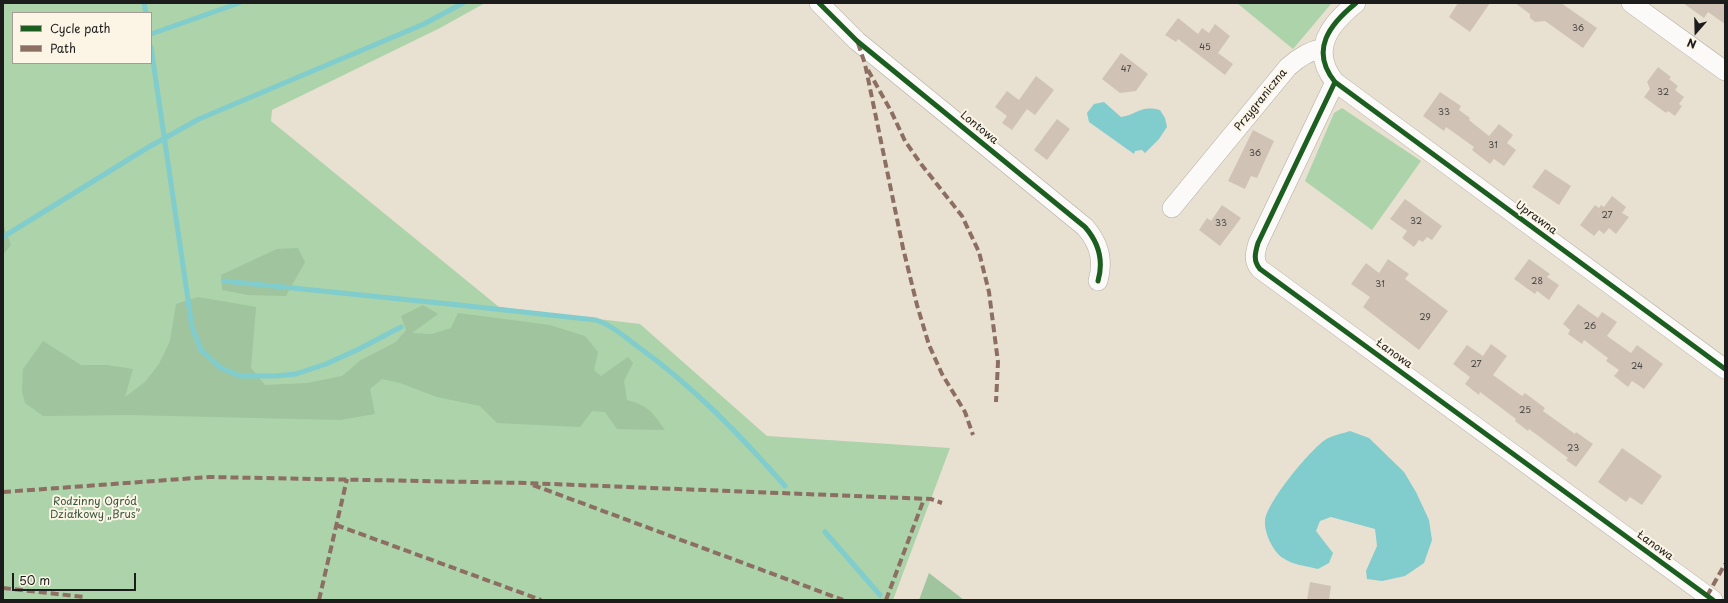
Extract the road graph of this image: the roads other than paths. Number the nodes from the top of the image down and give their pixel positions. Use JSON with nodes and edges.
{"nodes":[{"id":1,"x":819,"y":3,"type":"edge"},
{"id":2,"x":1356,"y":3,"type":"edge"},
{"id":3,"x":1631,"y":3,"type":"edge"},
{"id":4,"x":1323,"y":48,"type":"junction"},
{"id":5,"x":1725,"y":71,"type":"edge"},
{"id":6,"x":1335,"y":82,"type":"junction"},
{"id":7,"x":1172,"y":208,"type":"dead end"},
{"id":8,"x":1098,"y":281,"type":"dead end"},
{"id":9,"x":1725,"y":368,"type":"edge"},
{"id":10,"x":1713,"y":600,"type":"edge"}],
"edges":[{"from":1,"to":8,"type":"street","name":"Lontowa"},
{"from":2,"to":4,"type":"street"},
{"from":3,"to":5,"type":"street"},
{"from":4,"to":6,"type":"street"},
{"from":4,"to":7,"type":"street","name":"Przygraniczna"},
{"from":6,"to":9,"type":"street","name":"Uprawna"},
{"from":6,"to":10,"type":"street","name":"Łanowa"}]}
